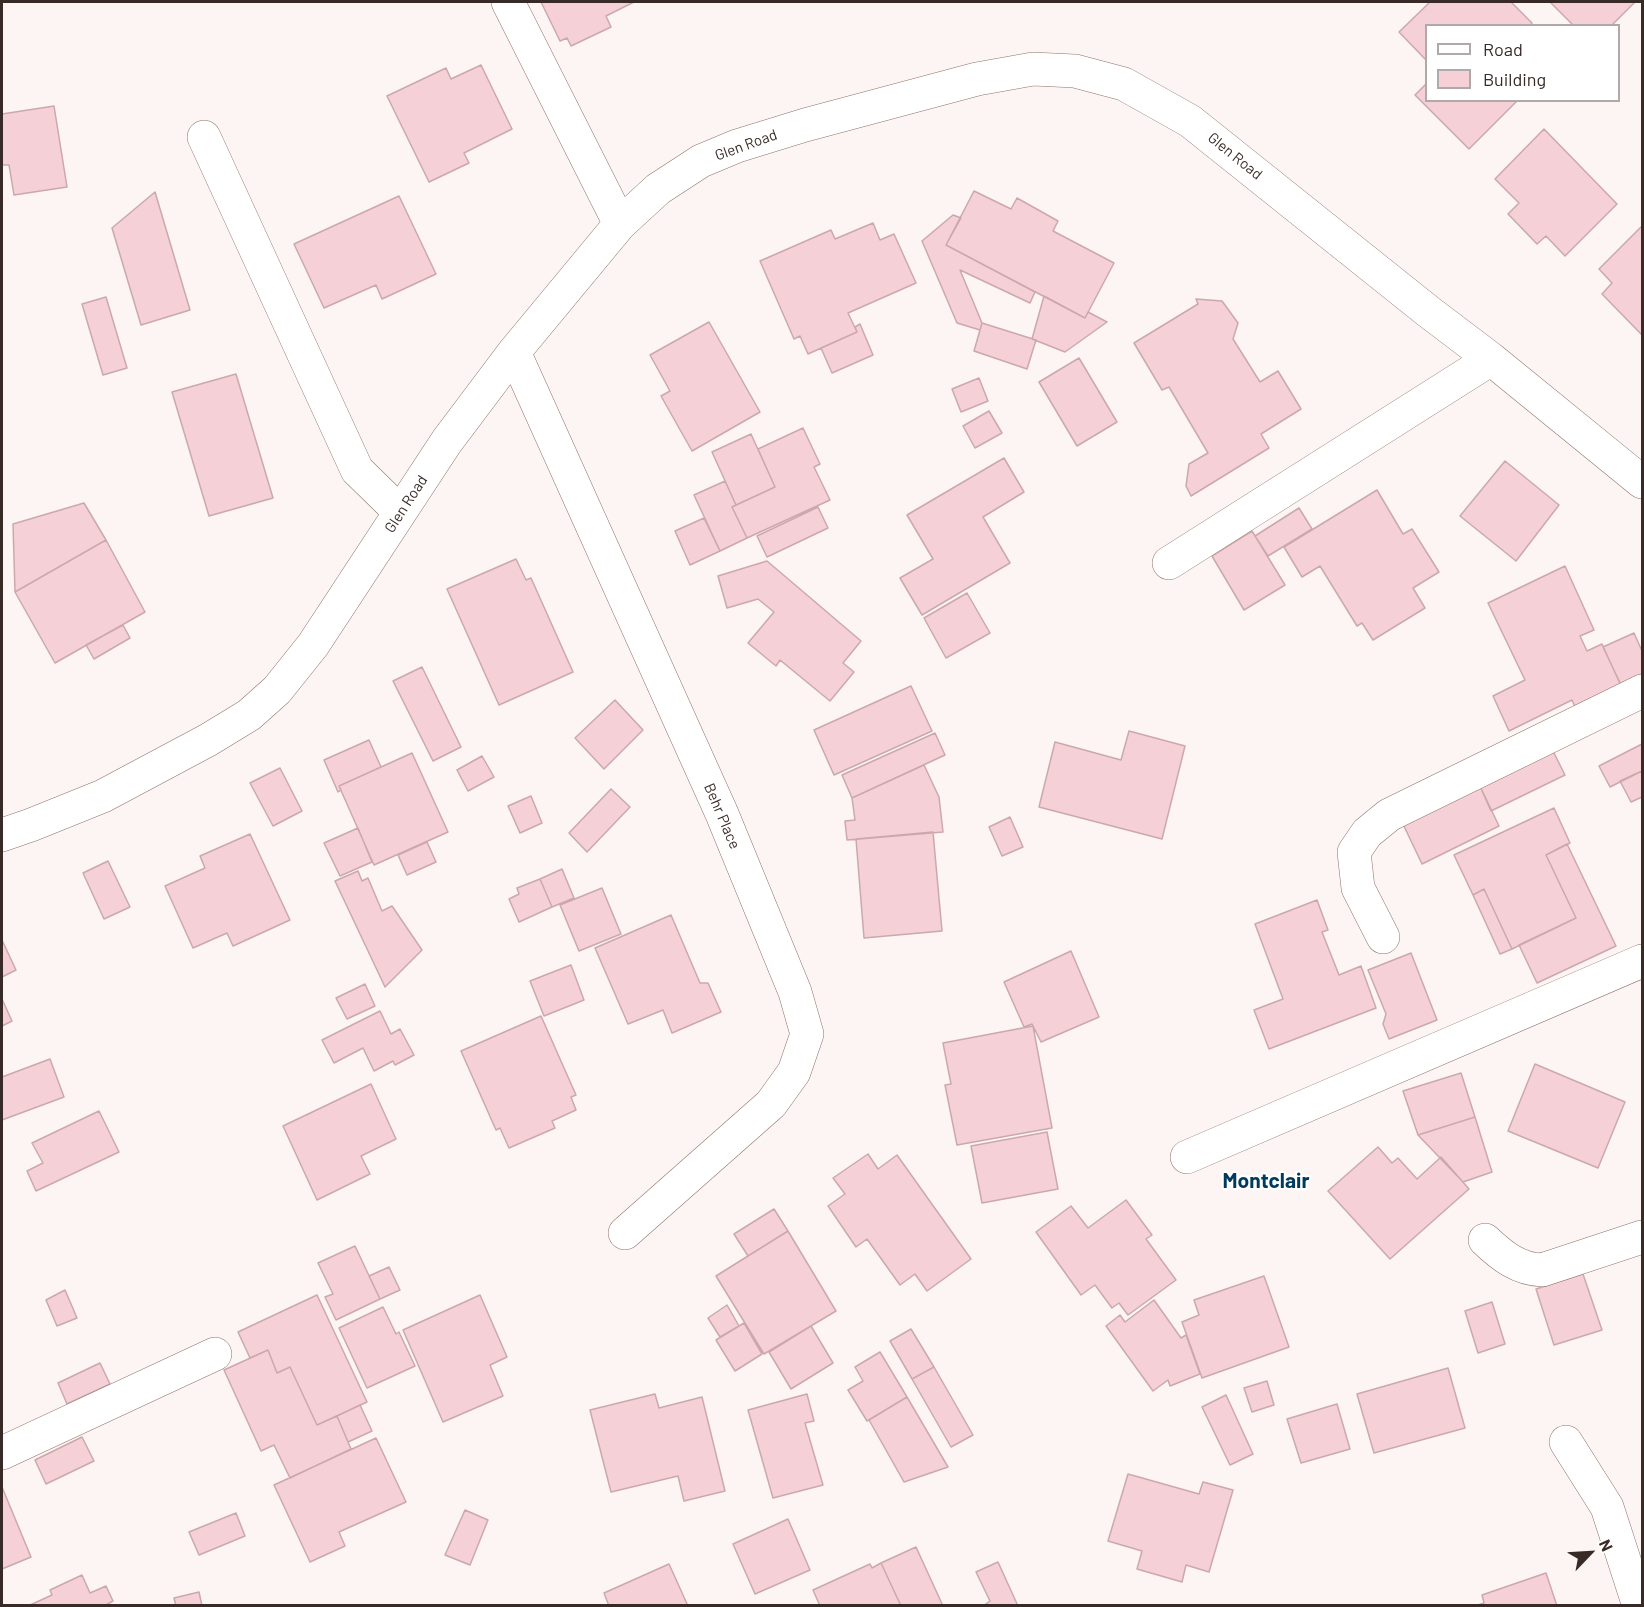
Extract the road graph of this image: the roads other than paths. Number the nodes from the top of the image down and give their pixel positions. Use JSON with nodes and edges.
{"nodes":[{"id":1,"x":508,"y":2,"type":"edge"},
{"id":2,"x":204,"y":137,"type":"dead end"},
{"id":3,"x":620,"y":224,"type":"junction"},
{"id":4,"x":514,"y":352,"type":"junction"},
{"id":5,"x":1491,"y":359,"type":"junction"},
{"id":6,"x":1642,"y":482,"type":"edge"},
{"id":7,"x":400,"y":512,"type":"junction"},
{"id":8,"x":1169,"y":563,"type":"dead end"},
{"id":9,"x":1642,"y":691,"type":"edge"},
{"id":10,"x":2,"y":835,"type":"edge"},
{"id":11,"x":1383,"y":937,"type":"dead end"},
{"id":12,"x":1642,"y":961,"type":"edge"},
{"id":13,"x":1186,"y":1157,"type":"dead end"},
{"id":14,"x":625,"y":1233,"type":"dead end"},
{"id":15,"x":1642,"y":1237,"type":"edge"},
{"id":16,"x":1485,"y":1240,"type":"dead end"},
{"id":17,"x":215,"y":1353,"type":"dead end"},
{"id":18,"x":1566,"y":1442,"type":"dead end"},
{"id":19,"x":2,"y":1452,"type":"edge"},
{"id":20,"x":1639,"y":1605,"type":"edge"}],
"edges":[{"from":1,"to":3,"type":"street"},
{"from":2,"to":7,"type":"street"},
{"from":3,"to":4,"type":"street","name":"Glen Road"},
{"from":3,"to":5,"type":"street","name":"Glen Road"},
{"from":4,"to":7,"type":"street","name":"Glen Road"},
{"from":4,"to":14,"type":"street","name":"Behr Place"},
{"from":5,"to":6,"type":"street","name":"Glen Road"},
{"from":5,"to":8,"type":"street"},
{"from":7,"to":10,"type":"street","name":"Glen Road"},
{"from":9,"to":11,"type":"street"},
{"from":12,"to":13,"type":"street"},
{"from":15,"to":16,"type":"street"},
{"from":17,"to":19,"type":"street"},
{"from":18,"to":20,"type":"street"}]}
